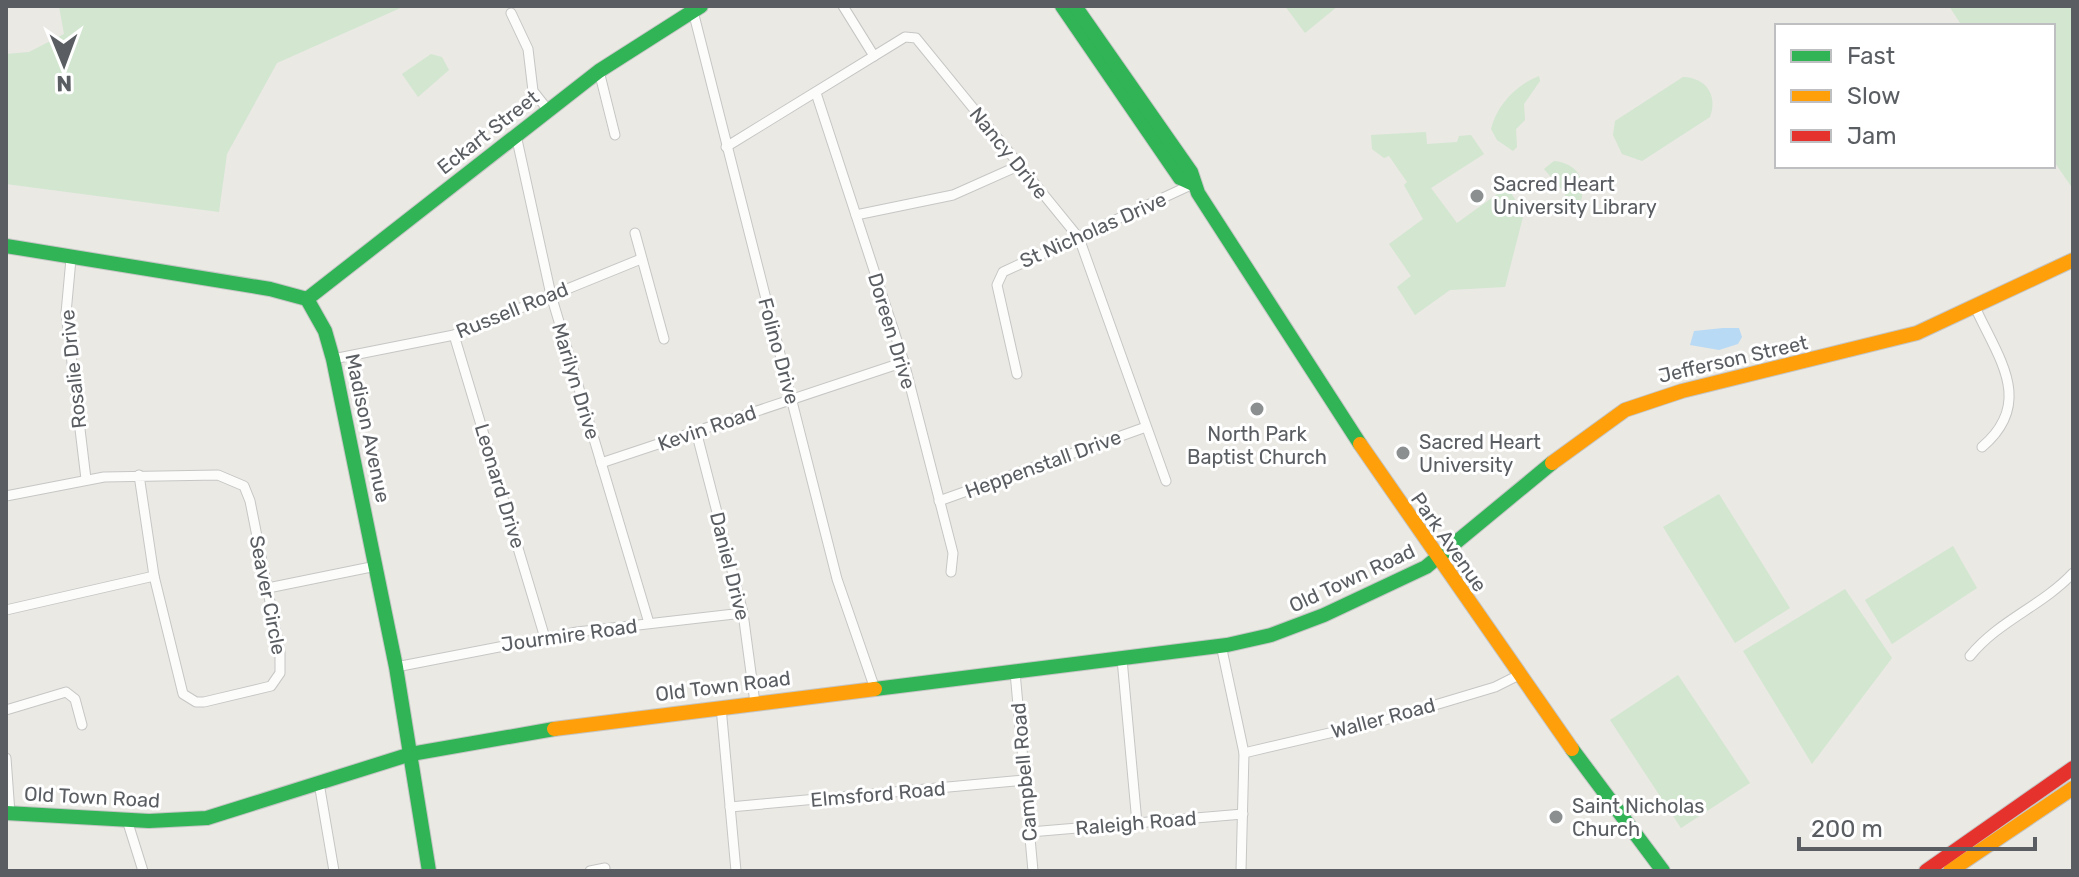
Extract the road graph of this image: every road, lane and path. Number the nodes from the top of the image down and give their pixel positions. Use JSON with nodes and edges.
{"nodes":[{"id":1,"x":843,"y":6,"type":"edge"},
{"id":2,"x":1062,"y":6,"type":"edge"},
{"id":3,"x":1075,"y":6,"type":"edge"},
{"id":4,"x":697,"y":9,"type":"edge"},
{"id":5,"x":511,"y":13,"type":"dead end"},
{"id":6,"x":1088,"y":33,"type":"junction"},
{"id":7,"x":874,"y":56,"type":"junction"},
{"id":8,"x":599,"y":71,"type":"junction"},
{"id":9,"x":816,"y":93,"type":"junction"},
{"id":10,"x":548,"y":110,"type":"junction"},
{"id":11,"x":516,"y":135,"type":"junction"},
{"id":12,"x":615,"y":135,"type":"dead end"},
{"id":13,"x":726,"y":147,"type":"junction"},
{"id":14,"x":1018,"y":166,"type":"junction"},
{"id":15,"x":1193,"y":184,"type":"junction"},
{"id":16,"x":856,"y":215,"type":"junction"},
{"id":17,"x":635,"y":233,"type":"dead end"},
{"id":18,"x":1079,"y":238,"type":"junction"},
{"id":19,"x":6,"y":246,"type":"edge"},
{"id":20,"x":71,"y":259,"type":"junction"},
{"id":21,"x":641,"y":259,"type":"junction"},
{"id":22,"x":2073,"y":260,"type":"edge"},
{"id":23,"x":551,"y":295,"type":"junction"},
{"id":24,"x":307,"y":299,"type":"junction"},
{"id":25,"x":1975,"y":307,"type":"junction"},
{"id":26,"x":454,"y":335,"type":"junction"},
{"id":27,"x":664,"y":339,"type":"dead end"},
{"id":28,"x":333,"y":359,"type":"junction"},
{"id":29,"x":904,"y":362,"type":"junction"},
{"id":30,"x":1017,"y":374,"type":"dead end"},
{"id":31,"x":792,"y":399,"type":"junction"},
{"id":32,"x":1146,"y":427,"type":"junction"},
{"id":33,"x":696,"y":431,"type":"junction"},
{"id":34,"x":1982,"y":447,"type":"dead end"},
{"id":35,"x":601,"y":463,"type":"junction"},
{"id":36,"x":139,"y":475,"type":"junction"},
{"id":37,"x":86,"y":479,"type":"junction"},
{"id":38,"x":1166,"y":481,"type":"dead end"},
{"id":39,"x":6,"y":496,"type":"edge"},
{"id":40,"x":939,"y":501,"type":"junction"},
{"id":41,"x":1437,"y":559,"type":"junction"},
{"id":42,"x":376,"y":566,"type":"junction"},
{"id":43,"x":951,"y":572,"type":"dead end"},
{"id":44,"x":2073,"y":573,"type":"edge"},
{"id":45,"x":154,"y":576,"type":"junction"},
{"id":46,"x":268,"y":588,"type":"junction"},
{"id":47,"x":6,"y":610,"type":"edge"},
{"id":48,"x":743,"y":613,"type":"junction"},
{"id":49,"x":649,"y":623,"type":"junction"},
{"id":50,"x":545,"y":638,"type":"junction"},
{"id":51,"x":1221,"y":645,"type":"junction"},
{"id":52,"x":1970,"y":656,"type":"dead end"},
{"id":53,"x":1122,"y":659,"type":"junction"},
{"id":54,"x":396,"y":667,"type":"junction"},
{"id":55,"x":1015,"y":672,"type":"junction"},
{"id":56,"x":1519,"y":675,"type":"junction"},
{"id":57,"x":875,"y":689,"type":"junction"},
{"id":58,"x":755,"y":703,"type":"junction"},
{"id":59,"x":721,"y":707,"type":"junction"},
{"id":60,"x":6,"y":710,"type":"edge"},
{"id":61,"x":82,"y":725,"type":"dead end"},
{"id":62,"x":1244,"y":753,"type":"junction"},
{"id":63,"x":411,"y":754,"type":"junction"},
{"id":64,"x":6,"y":758,"type":"edge"},
{"id":65,"x":2073,"y":768,"type":"edge"},
{"id":66,"x":1025,"y":780,"type":"junction"},
{"id":67,"x":319,"y":783,"type":"junction"},
{"id":68,"x":2073,"y":788,"type":"edge"},
{"id":69,"x":730,"y":807,"type":"junction"},
{"id":70,"x":8,"y":813,"type":"edge"},
{"id":71,"x":1243,"y":814,"type":"junction"},
{"id":72,"x":127,"y":820,"type":"junction"},
{"id":73,"x":1137,"y":823,"type":"junction"},
{"id":74,"x":1030,"y":832,"type":"junction"},
{"id":75,"x":605,"y":868,"type":"dead end"},
{"id":76,"x":143,"y":871,"type":"edge"},
{"id":77,"x":334,"y":871,"type":"edge"},
{"id":78,"x":429,"y":871,"type":"edge"},
{"id":79,"x":590,"y":871,"type":"edge"},
{"id":80,"x":736,"y":871,"type":"edge"},
{"id":81,"x":1033,"y":871,"type":"edge"},
{"id":82,"x":1241,"y":871,"type":"edge"},
{"id":83,"x":1663,"y":871,"type":"edge"},
{"id":84,"x":1926,"y":871,"type":"edge"},
{"id":85,"x":1950,"y":871,"type":"edge"}],
"edges":[{"from":1,"to":7,"type":"street"},
{"from":2,"to":6,"type":"main road","name":"Park Avenue"},
{"from":3,"to":6,"type":"main road","name":"Park Avenue"},
{"from":4,"to":8,"type":"main road","name":"Eckart Street"},
{"from":4,"to":13,"type":"street","name":"Folino Drive"},
{"from":5,"to":10,"type":"street"},
{"from":6,"to":15,"type":"main road","name":"Park Avenue"},
{"from":7,"to":9,"type":"street","name":"Nancy Drive"},
{"from":7,"to":14,"type":"street","name":"Nancy Drive"},
{"from":8,"to":10,"type":"main road","name":"Eckart Street"},
{"from":8,"to":12,"type":"street"},
{"from":9,"to":13,"type":"street","name":"Nancy Drive"},
{"from":9,"to":16,"type":"street","name":"Doreen Drive"},
{"from":10,"to":11,"type":"main road","name":"Eckart Street"},
{"from":11,"to":23,"type":"street","name":"Marilyn Drive"},
{"from":11,"to":24,"type":"main road","name":"Eckart Street"},
{"from":13,"to":31,"type":"street","name":"Folino Drive"},
{"from":14,"to":16,"type":"street"},
{"from":14,"to":18,"type":"street","name":"Nancy Drive"},
{"from":15,"to":18,"type":"street","name":"St Nicholas Drive"},
{"from":15,"to":41,"type":"main road","name":"Park Avenue"},
{"from":16,"to":29,"type":"street","name":"Doreen Drive"},
{"from":17,"to":21,"type":"street"},
{"from":18,"to":30,"type":"street","name":"St Nicholas Drive"},
{"from":18,"to":32,"type":"street","name":"Nancy Drive"},
{"from":19,"to":20,"type":"main road"},
{"from":20,"to":24,"type":"main road"},
{"from":20,"to":37,"type":"street","name":"Rosalie Drive"},
{"from":21,"to":23,"type":"street","name":"Russell Road"},
{"from":21,"to":27,"type":"street"},
{"from":22,"to":25,"type":"main road","name":"Jefferson Street"},
{"from":23,"to":26,"type":"street","name":"Russell Road"},
{"from":23,"to":35,"type":"street","name":"Marilyn Drive"},
{"from":24,"to":28,"type":"main road","name":"Madison Avenue"},
{"from":25,"to":34,"type":"street"},
{"from":25,"to":41,"type":"main road","name":"Jefferson Street"},
{"from":26,"to":28,"type":"street","name":"Russell Road"},
{"from":26,"to":50,"type":"street","name":"Leonard Drive"},
{"from":28,"to":42,"type":"main road","name":"Madison Avenue"},
{"from":29,"to":31,"type":"street","name":"Kevin Road"},
{"from":29,"to":40,"type":"street","name":"Doreen Drive"},
{"from":31,"to":33,"type":"street","name":"Kevin Road"},
{"from":31,"to":57,"type":"street","name":"Folino Drive"},
{"from":32,"to":38,"type":"street","name":"Nancy Drive"},
{"from":32,"to":40,"type":"street","name":"Heppenstall Drive"},
{"from":33,"to":35,"type":"street","name":"Kevin Road"},
{"from":33,"to":48,"type":"street","name":"Daniel Drive"},
{"from":35,"to":49,"type":"street","name":"Marilyn Drive"},
{"from":36,"to":37,"type":"street"},
{"from":36,"to":45,"type":"street","name":"Seaver Circle"},
{"from":36,"to":46,"type":"street","name":"Seaver Circle"},
{"from":37,"to":39,"type":"street"},
{"from":40,"to":43,"type":"street","name":"Doreen Drive"},
{"from":41,"to":51,"type":"main road","name":"Old Town Road"},
{"from":41,"to":56,"type":"main road","name":"Park Avenue"},
{"from":42,"to":46,"type":"street"},
{"from":42,"to":54,"type":"main road","name":"Madison Avenue"},
{"from":44,"to":52,"type":"street"},
{"from":45,"to":46,"type":"street","name":"Seaver Circle"},
{"from":45,"to":47,"type":"street"},
{"from":48,"to":49,"type":"street","name":"Jourmire Road"},
{"from":48,"to":58,"type":"street","name":"Daniel Drive"},
{"from":49,"to":50,"type":"street","name":"Jourmire Road"},
{"from":50,"to":54,"type":"street","name":"Jourmire Road"},
{"from":51,"to":53,"type":"main road","name":"Old Town Road"},
{"from":51,"to":62,"type":"street"},
{"from":53,"to":55,"type":"main road","name":"Old Town Road"},
{"from":53,"to":73,"type":"street"},
{"from":54,"to":63,"type":"main road","name":"Madison Avenue"},
{"from":55,"to":57,"type":"main road","name":"Old Town Road"},
{"from":55,"to":66,"type":"street","name":"Campbell Road"},
{"from":56,"to":62,"type":"street","name":"Waller Road"},
{"from":56,"to":83,"type":"main road","name":"Park Avenue"},
{"from":57,"to":58,"type":"main road","name":"Old Town Road"},
{"from":58,"to":59,"type":"main road","name":"Old Town Road"},
{"from":59,"to":63,"type":"main road","name":"Old Town Road"},
{"from":59,"to":69,"type":"street"},
{"from":60,"to":61,"type":"street"},
{"from":62,"to":71,"type":"street"},
{"from":63,"to":67,"type":"main road","name":"Old Town Road"},
{"from":63,"to":78,"type":"main road","name":"Madison Avenue"},
{"from":64,"to":70,"type":"street"},
{"from":65,"to":84,"type":"main road"},
{"from":66,"to":69,"type":"street","name":"Elmsford Road"},
{"from":66,"to":74,"type":"street","name":"Campbell Road"},
{"from":67,"to":72,"type":"main road","name":"Old Town Road"},
{"from":67,"to":77,"type":"street"},
{"from":68,"to":85,"type":"main road"},
{"from":69,"to":80,"type":"street"},
{"from":70,"to":72,"type":"main road","name":"Old Town Road"},
{"from":71,"to":73,"type":"street","name":"Raleigh Road"},
{"from":71,"to":82,"type":"street"},
{"from":72,"to":76,"type":"street"},
{"from":73,"to":74,"type":"street","name":"Raleigh Road"},
{"from":74,"to":81,"type":"street","name":"Campbell Road"},
{"from":75,"to":79,"type":"street"}]}
